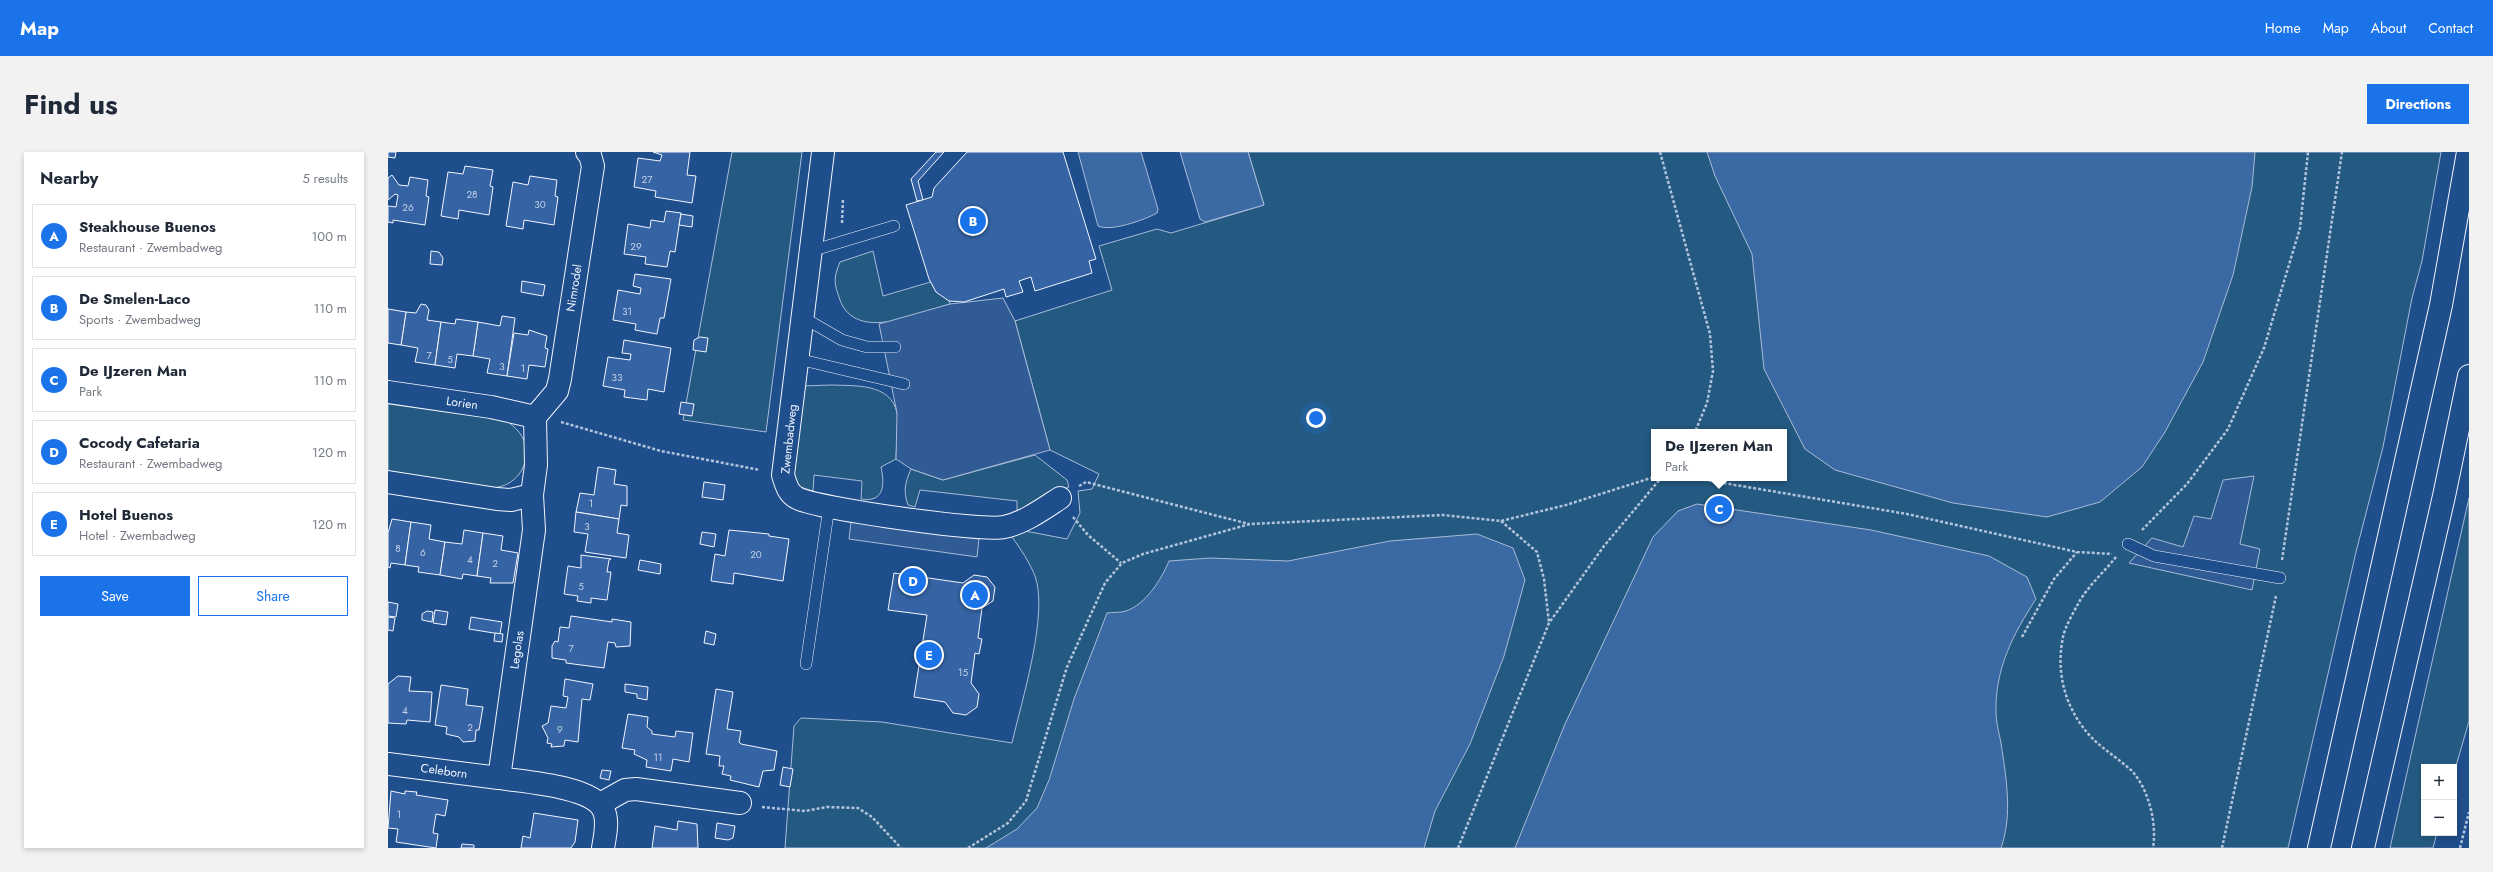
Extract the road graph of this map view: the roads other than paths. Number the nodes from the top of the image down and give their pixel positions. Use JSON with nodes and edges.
{"nodes":[{"id":1,"x":587,"y":152,"type":"edge"},
{"id":2,"x":823,"y":152,"type":"edge"},
{"id":3,"x":2468,"y":152,"type":"edge"},
{"id":4,"x":894,"y":226,"type":"dead end"},
{"id":5,"x":811,"y":251,"type":"junction"},
{"id":6,"x":804,"y":318,"type":"junction"},
{"id":7,"x":895,"y":347,"type":"dead end"},
{"id":8,"x":798,"y":359,"type":"junction"},
{"id":9,"x":2469,"y":376,"type":"edge"},
{"id":10,"x":904,"y":384,"type":"dead end"},
{"id":11,"x":388,"y":392,"type":"edge"},
{"id":12,"x":535,"y":417,"type":"junction"},
{"id":13,"x":388,"y":482,"type":"edge"},
{"id":14,"x":532,"y":495,"type":"junction"},
{"id":15,"x":1060,"y":498,"type":"road end"},
{"id":16,"x":829,"y":507,"type":"junction"},
{"id":17,"x":2128,"y":544,"type":"road end"},
{"id":18,"x":2280,"y":578,"type":"road end"},
{"id":19,"x":806,"y":664,"type":"dead end"},
{"id":20,"x":388,"y":764,"type":"edge"},
{"id":21,"x":499,"y":778,"type":"junction"},
{"id":22,"x":740,"y":803,"type":"dead end"},
{"id":23,"x":600,"y":804,"type":"junction"},
{"id":24,"x":603,"y":848,"type":"edge"},
{"id":25,"x":2319,"y":848,"type":"edge"},
{"id":26,"x":2363,"y":848,"type":"edge"}],
"edges":[{"from":1,"to":12,"type":"main road","name":"Nimrodel"},
{"from":2,"to":5,"type":"main road","name":"Zwembadweg"},
{"from":3,"to":25,"type":"main road"},
{"from":4,"to":5,"type":"lane"},
{"from":5,"to":6,"type":"main road","name":"Zwembadweg"},
{"from":6,"to":7,"type":"lane"},
{"from":6,"to":8,"type":"main road","name":"Zwembadweg"},
{"from":8,"to":10,"type":"lane"},
{"from":8,"to":16,"type":"main road","name":"Zwembadweg"},
{"from":9,"to":26,"type":"main road"},
{"from":11,"to":12,"type":"main road","name":"Lorien"},
{"from":12,"to":14,"type":"main road","name":"Legolas"},
{"from":13,"to":14,"type":"main road"},
{"from":14,"to":21,"type":"main road","name":"Legolas"},
{"from":15,"to":16,"type":"main road","name":"Zwembadweg"},
{"from":16,"to":19,"type":"lane"},
{"from":17,"to":18,"type":"lane"},
{"from":20,"to":21,"type":"main road","name":"Celeborn"},
{"from":21,"to":23,"type":"main road"},
{"from":22,"to":23,"type":"main road"},
{"from":23,"to":24,"type":"main road"}]}
